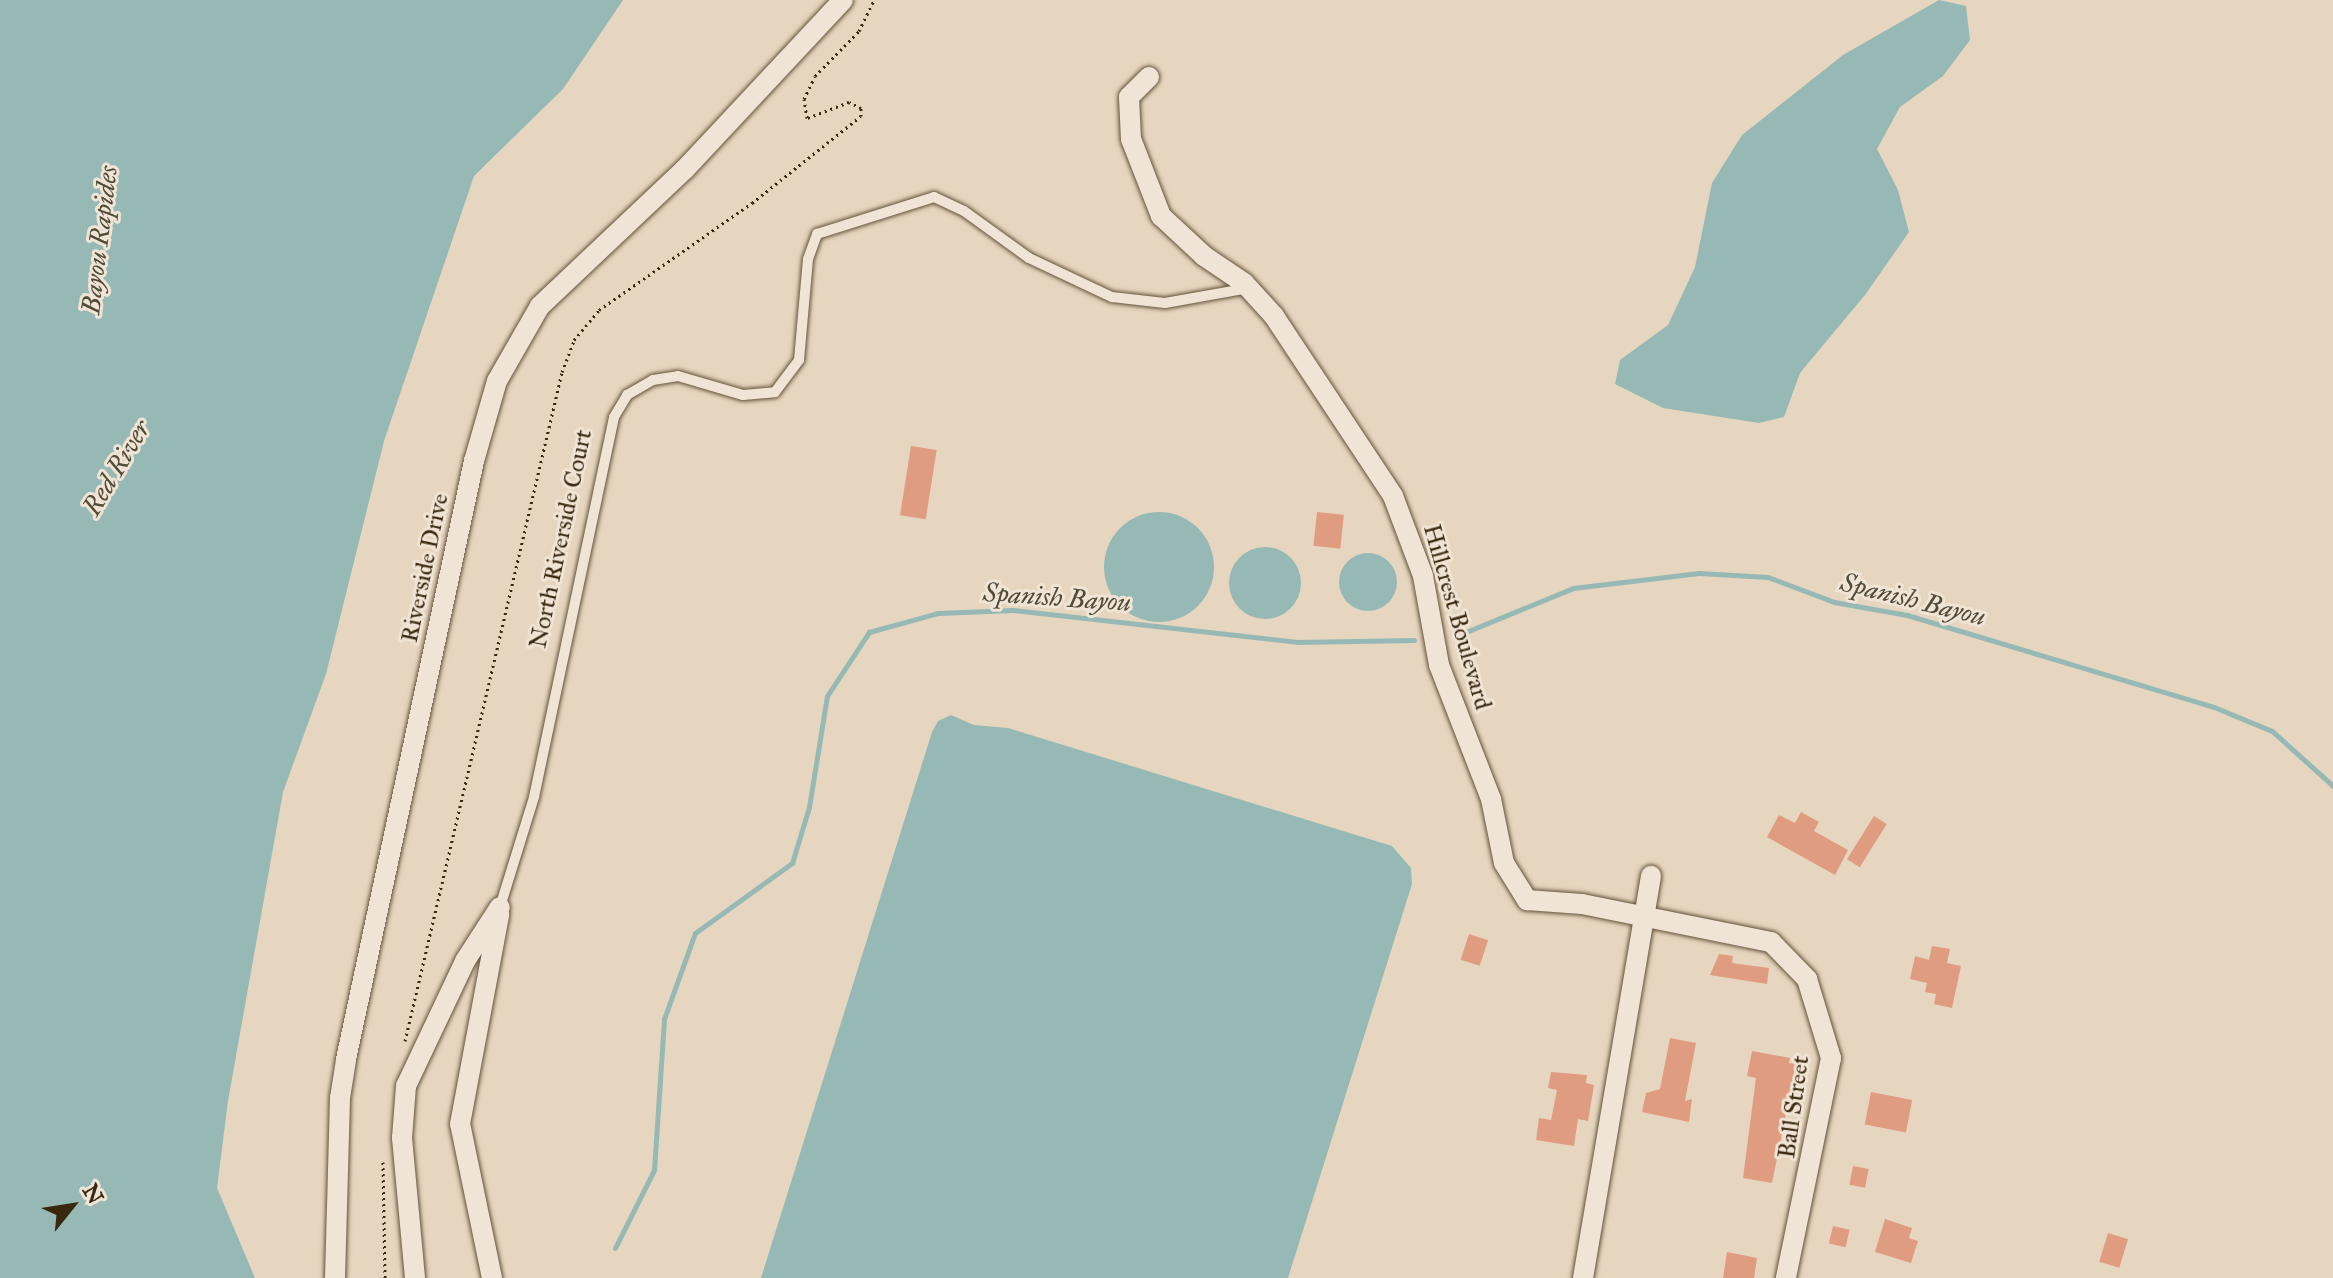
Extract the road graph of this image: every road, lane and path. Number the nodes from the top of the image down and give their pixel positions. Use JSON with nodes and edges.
{"nodes":[{"id":1,"x":843,"y":0,"type":"edge"},
{"id":2,"x":1149,"y":77,"type":"dead end"},
{"id":3,"x":1249,"y":288,"type":"junction"},
{"id":4,"x":1651,"y":876,"type":"dead end"},
{"id":5,"x":500,"y":907,"type":"junction"},
{"id":6,"x":1647,"y":917,"type":"junction"},
{"id":7,"x":335,"y":1278,"type":"edge"},
{"id":8,"x":415,"y":1278,"type":"edge"},
{"id":9,"x":492,"y":1278,"type":"edge"},
{"id":10,"x":1583,"y":1278,"type":"edge"},
{"id":11,"x":1786,"y":1278,"type":"edge"}],
"edges":[{"from":1,"to":7,"type":"street","name":"Riverside Drive"},
{"from":2,"to":3,"type":"street","name":"Hillcrest Boulevard"},
{"from":3,"to":5,"type":"lane","name":"North Riverside Court"},
{"from":3,"to":6,"type":"street","name":"Hillcrest Boulevard"},
{"from":4,"to":6,"type":"street"},
{"from":5,"to":8,"type":"street"},
{"from":5,"to":9,"type":"street","name":"North Riverside Court"},
{"from":6,"to":10,"type":"street"},
{"from":6,"to":11,"type":"street","name":"Ball Street"}]}
